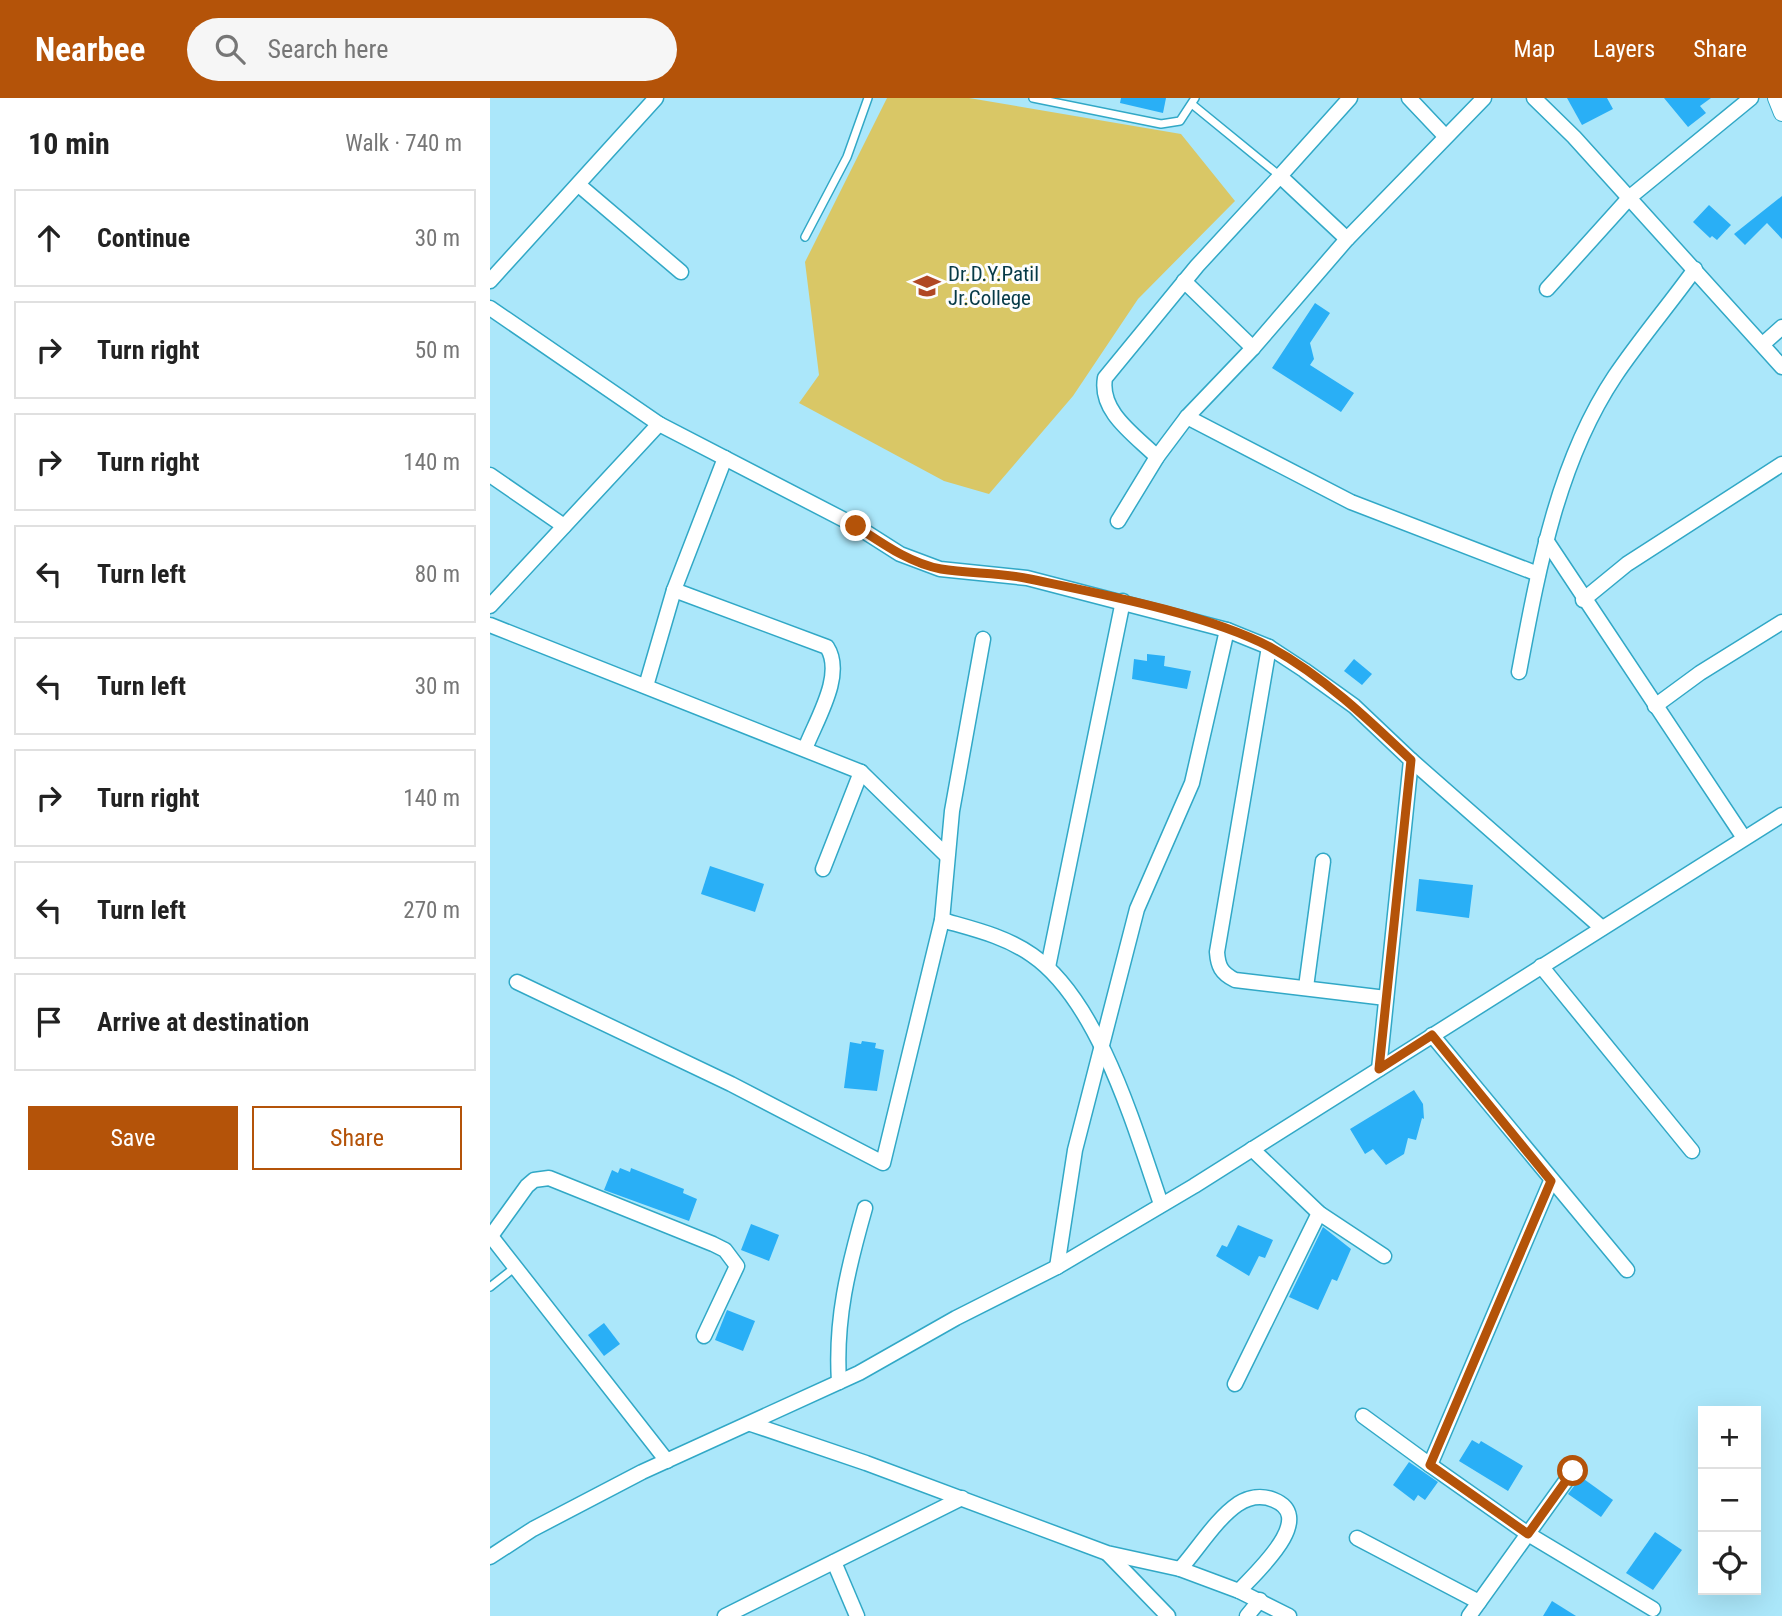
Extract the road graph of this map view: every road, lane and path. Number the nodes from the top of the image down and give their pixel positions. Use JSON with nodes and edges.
{"nodes":[{"id":1,"x":656,"y":98,"type":"edge"},
{"id":2,"x":868,"y":98,"type":"edge"},
{"id":3,"x":1033,"y":98,"type":"edge"},
{"id":4,"x":1350,"y":98,"type":"edge"},
{"id":5,"x":1409,"y":98,"type":"edge"},
{"id":6,"x":1484,"y":98,"type":"edge"},
{"id":7,"x":1751,"y":98,"type":"edge"},
{"id":8,"x":1776,"y":98,"type":"edge"},
{"id":9,"x":1194,"y":101,"type":"edge"},
{"id":10,"x":1543,"y":101,"type":"edge"},
{"id":11,"x":1782,"y":113,"type":"edge"},
{"id":12,"x":1445,"y":136,"type":"junction"},
{"id":13,"x":1280,"y":176,"type":"junction"},
{"id":14,"x":580,"y":186,"type":"junction"},
{"id":15,"x":1630,"y":197,"type":"junction"},
{"id":16,"x":805,"y":237,"type":"dead end"},
{"id":17,"x":1347,"y":239,"type":"junction"},
{"id":18,"x":1695,"y":269,"type":"junction"},
{"id":19,"x":681,"y":272,"type":"dead end"},
{"id":20,"x":490,"y":281,"type":"edge"},
{"id":21,"x":1184,"y":281,"type":"junction"},
{"id":22,"x":1546,"y":289,"type":"dead end"},
{"id":23,"x":490,"y":308,"type":"edge"},
{"id":24,"x":1782,"y":327,"type":"edge"},
{"id":25,"x":1763,"y":344,"type":"junction"},
{"id":26,"x":1253,"y":348,"type":"junction"},
{"id":27,"x":1782,"y":367,"type":"edge"},
{"id":28,"x":1188,"y":416,"type":"junction"},
{"id":29,"x":659,"y":424,"type":"junction"},
{"id":30,"x":1157,"y":457,"type":"junction"},
{"id":31,"x":725,"y":458,"type":"junction"},
{"id":32,"x":1782,"y":464,"type":"edge"},
{"id":33,"x":490,"y":475,"type":"edge"},
{"id":34,"x":1118,"y":521,"type":"dead end"},
{"id":35,"x":564,"y":526,"type":"junction"},
{"id":36,"x":1546,"y":540,"type":"junction"},
{"id":37,"x":1538,"y":574,"type":"junction"},
{"id":38,"x":674,"y":590,"type":"junction"},
{"id":39,"x":1583,"y":600,"type":"junction"},
{"id":40,"x":1124,"y":601,"type":"junction"},
{"id":41,"x":490,"y":606,"type":"edge"},
{"id":42,"x":1782,"y":622,"type":"edge"},
{"id":43,"x":490,"y":625,"type":"edge"},
{"id":44,"x":1227,"y":630,"type":"junction"},
{"id":45,"x":983,"y":639,"type":"dead end"},
{"id":46,"x":1269,"y":647,"type":"junction"},
{"id":47,"x":1520,"y":672,"type":"dead end"},
{"id":48,"x":646,"y":686,"type":"junction"},
{"id":49,"x":1655,"y":706,"type":"junction"},
{"id":50,"x":805,"y":749,"type":"junction"},
{"id":51,"x":1411,"y":760,"type":"junction"},
{"id":52,"x":861,"y":772,"type":"junction"},
{"id":53,"x":1782,"y":815,"type":"edge"},
{"id":54,"x":1744,"y":838,"type":"junction"},
{"id":55,"x":947,"y":856,"type":"junction"},
{"id":56,"x":1322,"y":861,"type":"dead end"},
{"id":57,"x":823,"y":869,"type":"dead end"},
{"id":58,"x":942,"y":920,"type":"junction"},
{"id":59,"x":1602,"y":928,"type":"junction"},
{"id":60,"x":1541,"y":966,"type":"junction"},
{"id":61,"x":1048,"y":967,"type":"junction"},
{"id":62,"x":517,"y":982,"type":"dead end"},
{"id":63,"x":1306,"y":987,"type":"junction"},
{"id":64,"x":1386,"y":998,"type":"junction"},
{"id":65,"x":1432,"y":1035,"type":"junction"},
{"id":66,"x":1102,"y":1050,"type":"junction"},
{"id":67,"x":1379,"y":1069,"type":"junction"},
{"id":68,"x":1252,"y":1149,"type":"junction"},
{"id":69,"x":1692,"y":1151,"type":"dead end"},
{"id":70,"x":1551,"y":1181,"type":"junction"},
{"id":71,"x":1161,"y":1204,"type":"junction"},
{"id":72,"x":865,"y":1208,"type":"dead end"},
{"id":73,"x":1319,"y":1213,"type":"junction"},
{"id":74,"x":491,"y":1236,"type":"edge"},
{"id":75,"x":1384,"y":1256,"type":"dead end"},
{"id":76,"x":1057,"y":1267,"type":"junction"},
{"id":77,"x":514,"y":1268,"type":"junction"},
{"id":78,"x":1627,"y":1270,"type":"dead end"},
{"id":79,"x":490,"y":1287,"type":"edge"},
{"id":80,"x":704,"y":1336,"type":"dead end"},
{"id":81,"x":839,"y":1382,"type":"junction"},
{"id":82,"x":1235,"y":1384,"type":"dead end"},
{"id":83,"x":1363,"y":1416,"type":"dead end"},
{"id":84,"x":751,"y":1424,"type":"junction"},
{"id":85,"x":667,"y":1461,"type":"junction"},
{"id":86,"x":1430,"y":1465,"type":"junction"},
{"id":87,"x":1573,"y":1471,"type":"dead end"},
{"id":88,"x":962,"y":1498,"type":"junction"},
{"id":89,"x":1528,"y":1534,"type":"junction"},
{"id":90,"x":1357,"y":1538,"type":"dead end"},
{"id":91,"x":1107,"y":1553,"type":"junction"},
{"id":92,"x":490,"y":1557,"type":"edge"},
{"id":93,"x":834,"y":1562,"type":"junction"},
{"id":94,"x":1180,"y":1569,"type":"junction"},
{"id":95,"x":1239,"y":1591,"type":"junction"},
{"id":96,"x":1260,"y":1600,"type":"junction"},
{"id":97,"x":1479,"y":1602,"type":"junction"},
{"id":98,"x":1653,"y":1609,"type":"dead end"},
{"id":99,"x":725,"y":1616,"type":"edge"},
{"id":100,"x":857,"y":1616,"type":"edge"},
{"id":101,"x":1168,"y":1616,"type":"edge"},
{"id":102,"x":1247,"y":1616,"type":"edge"},
{"id":103,"x":1289,"y":1616,"type":"edge"},
{"id":104,"x":1469,"y":1616,"type":"edge"}],
"edges":[{"from":1,"to":14,"type":"street"},
{"from":2,"to":16,"type":"lane"},
{"from":3,"to":9,"type":"lane"},
{"from":4,"to":13,"type":"street"},
{"from":5,"to":12,"type":"street"},
{"from":6,"to":12,"type":"street"},
{"from":7,"to":15,"type":"street"},
{"from":8,"to":11,"type":"street"},
{"from":9,"to":13,"type":"lane"},
{"from":10,"to":15,"type":"street"},
{"from":12,"to":17,"type":"street"},
{"from":13,"to":17,"type":"street"},
{"from":13,"to":21,"type":"street"},
{"from":14,"to":19,"type":"street"},
{"from":14,"to":20,"type":"street"},
{"from":15,"to":18,"type":"street"},
{"from":15,"to":22,"type":"street"},
{"from":17,"to":26,"type":"street"},
{"from":18,"to":25,"type":"street"},
{"from":18,"to":36,"type":"street"},
{"from":21,"to":26,"type":"street"},
{"from":21,"to":30,"type":"street"},
{"from":23,"to":29,"type":"street"},
{"from":24,"to":25,"type":"street"},
{"from":25,"to":27,"type":"street"},
{"from":26,"to":28,"type":"street"},
{"from":28,"to":30,"type":"street"},
{"from":28,"to":37,"type":"street"},
{"from":29,"to":31,"type":"street"},
{"from":29,"to":35,"type":"street"},
{"from":30,"to":34,"type":"street"},
{"from":31,"to":38,"type":"street"},
{"from":31,"to":40,"type":"street"},
{"from":32,"to":39,"type":"street"},
{"from":33,"to":35,"type":"street"},
{"from":35,"to":41,"type":"street"},
{"from":36,"to":37,"type":"street"},
{"from":36,"to":39,"type":"street"},
{"from":37,"to":47,"type":"street"},
{"from":38,"to":48,"type":"street"},
{"from":38,"to":50,"type":"street"},
{"from":39,"to":49,"type":"street"},
{"from":40,"to":44,"type":"street"},
{"from":40,"to":61,"type":"street"},
{"from":42,"to":49,"type":"street"},
{"from":43,"to":48,"type":"street"},
{"from":44,"to":46,"type":"street"},
{"from":44,"to":66,"type":"street"},
{"from":45,"to":55,"type":"street"},
{"from":46,"to":51,"type":"street"},
{"from":46,"to":63,"type":"street"},
{"from":48,"to":50,"type":"street"},
{"from":49,"to":54,"type":"street"},
{"from":50,"to":52,"type":"street"},
{"from":51,"to":59,"type":"street"},
{"from":51,"to":64,"type":"street"},
{"from":52,"to":55,"type":"street"},
{"from":52,"to":57,"type":"street"},
{"from":53,"to":54,"type":"street"},
{"from":54,"to":59,"type":"street"},
{"from":55,"to":58,"type":"street"},
{"from":56,"to":63,"type":"street"},
{"from":58,"to":61,"type":"street"},
{"from":58,"to":62,"type":"street"},
{"from":59,"to":60,"type":"street"},
{"from":60,"to":65,"type":"street"},
{"from":60,"to":69,"type":"street"},
{"from":61,"to":66,"type":"street"},
{"from":63,"to":64,"type":"street"},
{"from":64,"to":67,"type":"street"},
{"from":65,"to":67,"type":"street"},
{"from":65,"to":70,"type":"street"},
{"from":66,"to":71,"type":"street"},
{"from":66,"to":76,"type":"street"},
{"from":67,"to":68,"type":"street"},
{"from":68,"to":71,"type":"street"},
{"from":68,"to":73,"type":"street"},
{"from":70,"to":78,"type":"street"},
{"from":70,"to":86,"type":"street"},
{"from":71,"to":76,"type":"street"},
{"from":72,"to":81,"type":"street"},
{"from":73,"to":75,"type":"street"},
{"from":73,"to":82,"type":"street"},
{"from":74,"to":77,"type":"street"},
{"from":74,"to":80,"type":"street"},
{"from":76,"to":81,"type":"street"},
{"from":77,"to":79,"type":"lane"},
{"from":77,"to":85,"type":"street"},
{"from":81,"to":84,"type":"street"},
{"from":83,"to":86,"type":"street"},
{"from":84,"to":85,"type":"street"},
{"from":84,"to":88,"type":"street"},
{"from":85,"to":92,"type":"street"},
{"from":86,"to":89,"type":"street"},
{"from":87,"to":89,"type":"street"},
{"from":88,"to":91,"type":"street"},
{"from":88,"to":93,"type":"street"},
{"from":89,"to":97,"type":"street"},
{"from":89,"to":98,"type":"street"},
{"from":90,"to":97,"type":"street"},
{"from":91,"to":94,"type":"street"},
{"from":91,"to":101,"type":"street"},
{"from":93,"to":99,"type":"street"},
{"from":93,"to":100,"type":"street"},
{"from":94,"to":95,"type":"street"},
{"from":94,"to":95,"type":"street"},
{"from":95,"to":96,"type":"street"},
{"from":96,"to":102,"type":"street"},
{"from":96,"to":103,"type":"street"},
{"from":97,"to":104,"type":"street"}]}
